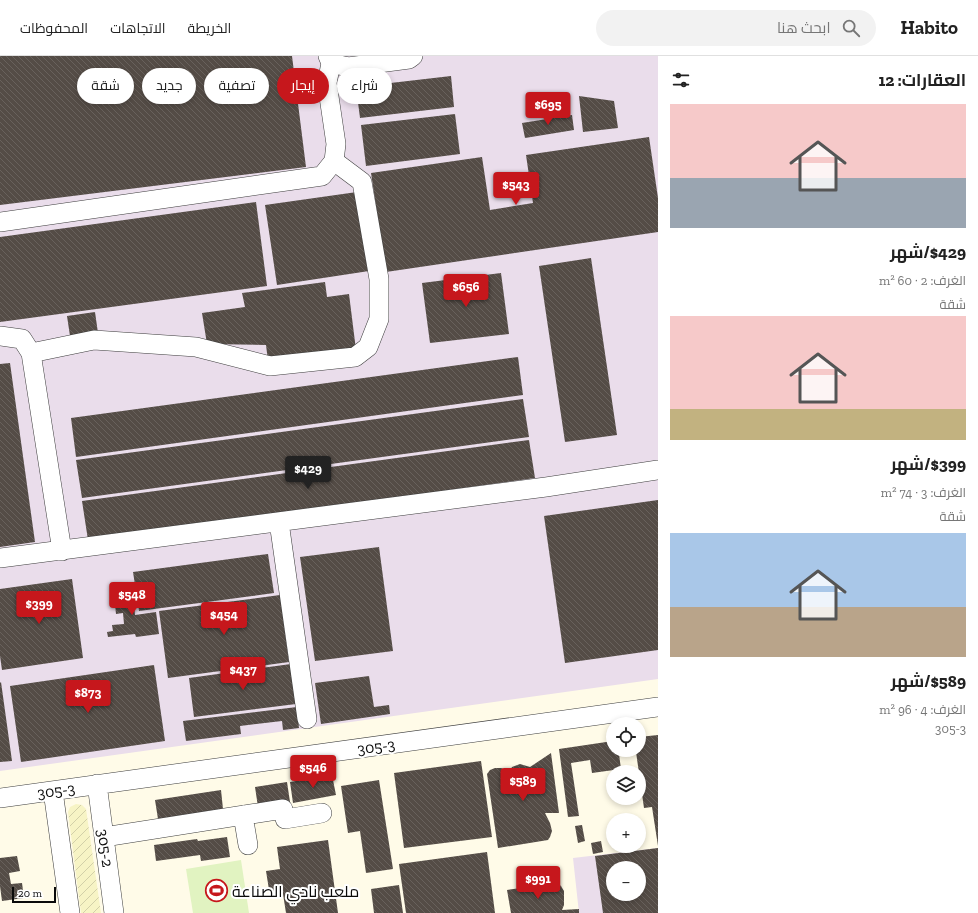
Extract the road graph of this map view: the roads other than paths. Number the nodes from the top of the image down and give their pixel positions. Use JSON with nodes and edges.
{"nodes":[{"id":1,"x":413,"y":56,"type":"edge"},
{"id":2,"x":330,"y":59,"type":"edge"},
{"id":3,"x":334,"y":161,"type":"junction"},
{"id":4,"x":0,"y":222,"type":"edge"},
{"id":5,"x":0,"y":336,"type":"edge"},
{"id":6,"x":32,"y":353,"type":"junction"},
{"id":7,"x":658,"y":470,"type":"edge"},
{"id":8,"x":279,"y":522,"type":"junction"},
{"id":9,"x":62,"y":551,"type":"junction"},
{"id":10,"x":0,"y":558,"type":"edge"},
{"id":11,"x":658,"y":707,"type":"edge"},
{"id":12,"x":307,"y":719,"type":"dead end"},
{"id":13,"x":97,"y":784,"type":"junction"},
{"id":14,"x":53,"y":791,"type":"junction"},
{"id":15,"x":0,"y":798,"type":"edge"},
{"id":16,"x":322,"y":813,"type":"dead end"},
{"id":17,"x":244,"y":815,"type":"junction"},
{"id":18,"x":104,"y":837,"type":"junction"},
{"id":19,"x":248,"y":845,"type":"dead end"},
{"id":20,"x":70,"y":913,"type":"edge"},
{"id":21,"x":114,"y":913,"type":"edge"}],
"edges":[{"from":1,"to":2,"type":"street"},
{"from":2,"to":3,"type":"street"},
{"from":3,"to":4,"type":"street"},
{"from":3,"to":6,"type":"street"},
{"from":5,"to":6,"type":"street"},
{"from":6,"to":9,"type":"street"},
{"from":7,"to":8,"type":"street"},
{"from":8,"to":9,"type":"street"},
{"from":8,"to":12,"type":"street"},
{"from":9,"to":10,"type":"street"},
{"from":11,"to":13,"type":"street","name":"305-3"},
{"from":13,"to":14,"type":"street","name":"305-3"},
{"from":13,"to":18,"type":"street","name":"305-2"},
{"from":14,"to":15,"type":"street","name":"305-3"},
{"from":14,"to":20,"type":"street"},
{"from":16,"to":17,"type":"street"},
{"from":17,"to":18,"type":"street"},
{"from":17,"to":19,"type":"street"},
{"from":18,"to":21,"type":"street","name":"305-2"}]}
